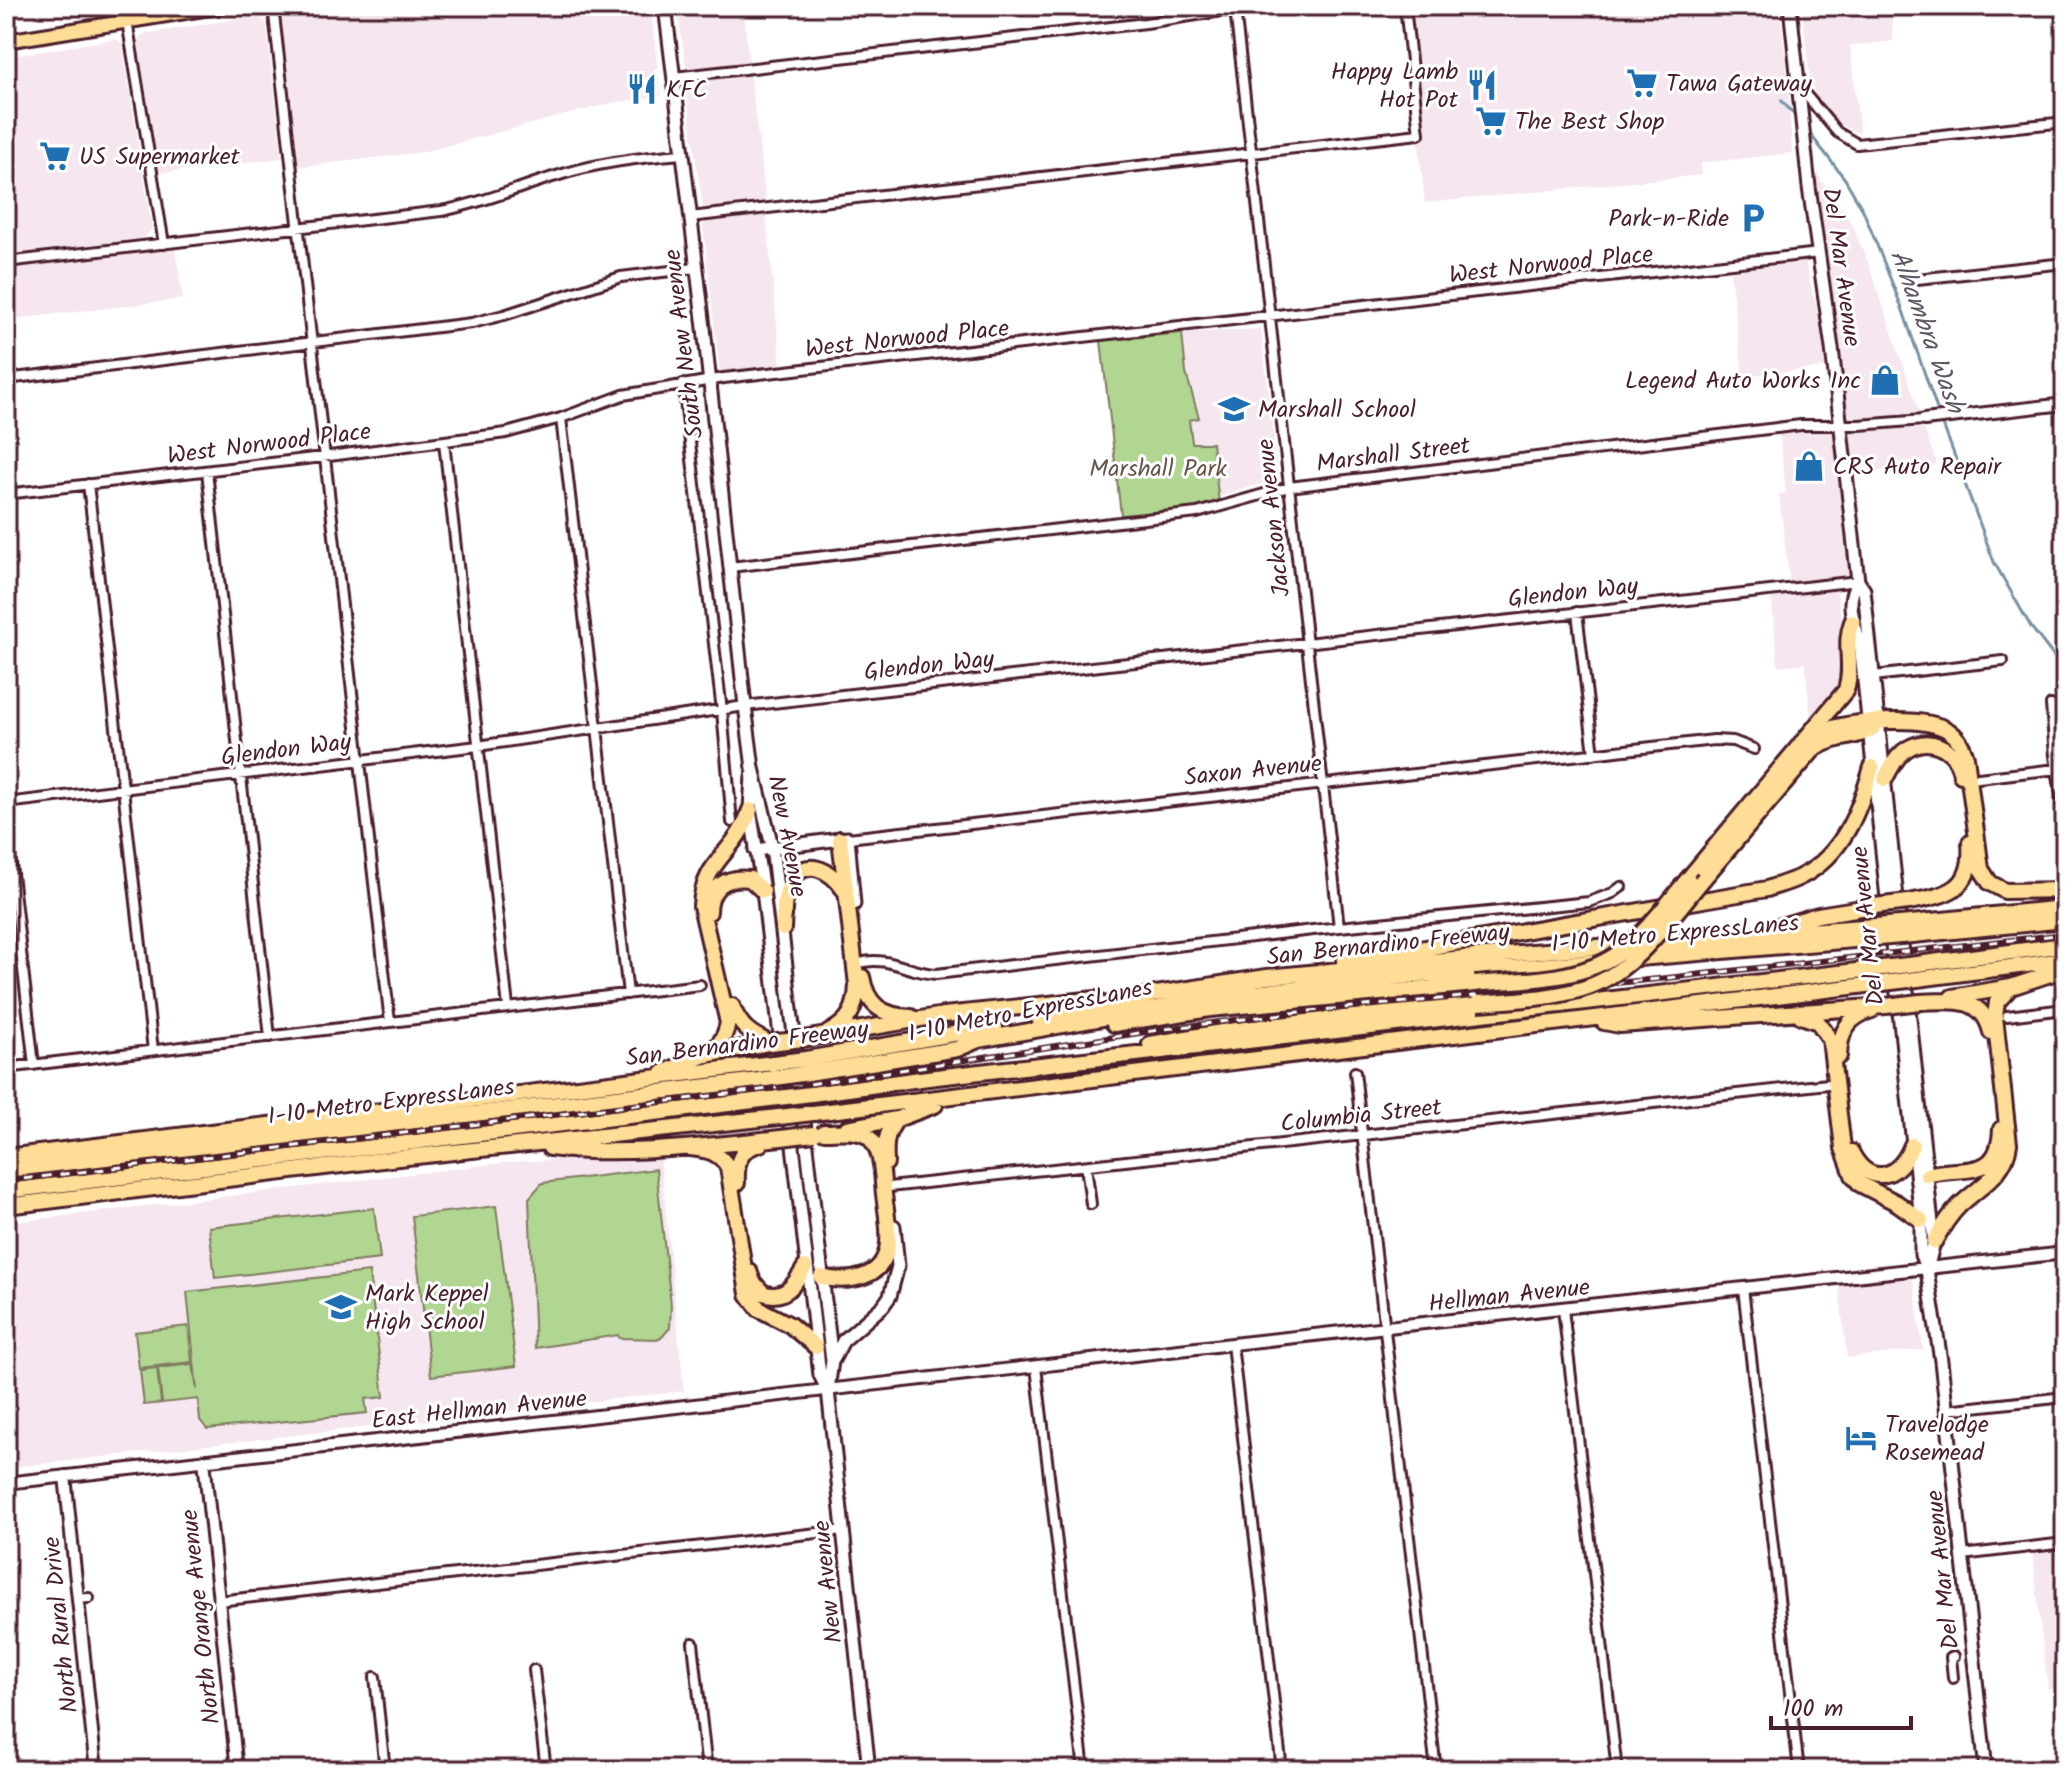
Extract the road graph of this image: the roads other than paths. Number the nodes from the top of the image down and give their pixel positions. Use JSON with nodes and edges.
{"nodes":[{"id":1,"x":222,"y":6,"type":"edge"},
{"id":2,"x":273,"y":6,"type":"edge"},
{"id":3,"x":665,"y":6,"type":"edge"},
{"id":4,"x":1254,"y":6,"type":"edge"},
{"id":5,"x":1405,"y":6,"type":"edge"},
{"id":6,"x":1790,"y":6,"type":"edge"},
{"id":7,"x":1992,"y":6,"type":"edge"},
{"id":8,"x":1235,"y":9,"type":"junction"},
{"id":9,"x":1963,"y":9,"type":"dead end"},
{"id":10,"x":127,"y":21,"type":"junction"},
{"id":11,"x":6,"y":41,"type":"edge"},
{"id":12,"x":674,"y":77,"type":"junction"},
{"id":13,"x":1800,"y":88,"type":"junction"},
{"id":14,"x":2065,"y":122,"type":"edge"},
{"id":15,"x":1253,"y":152,"type":"junction"},
{"id":16,"x":682,"y":154,"type":"junction"},
{"id":17,"x":690,"y":217,"type":"junction"},
{"id":18,"x":298,"y":229,"type":"junction"},
{"id":19,"x":164,"y":244,"type":"junction"},
{"id":20,"x":1819,"y":253,"type":"junction"},
{"id":21,"x":6,"y":262,"type":"edge"},
{"id":22,"x":2065,"y":263,"type":"edge"},
{"id":23,"x":695,"y":268,"type":"junction"},
{"id":24,"x":1917,"y":279,"type":"dead end"},
{"id":25,"x":1271,"y":317,"type":"junction"},
{"id":26,"x":311,"y":342,"type":"junction"},
{"id":27,"x":6,"y":379,"type":"edge"},
{"id":28,"x":709,"y":381,"type":"junction"},
{"id":29,"x":683,"y":384,"type":"junction"},
{"id":30,"x":2065,"y":404,"type":"edge"},
{"id":31,"x":561,"y":418,"type":"junction"},
{"id":32,"x":1924,"y":420,"type":"joint"},
{"id":33,"x":1840,"y":426,"type":"junction"},
{"id":34,"x":444,"y":442,"type":"junction"},
{"id":35,"x":324,"y":456,"type":"junction"},
{"id":36,"x":207,"y":471,"type":"junction"},
{"id":37,"x":88,"y":484,"type":"junction"},
{"id":38,"x":1289,"y":487,"type":"junction"},
{"id":39,"x":6,"y":494,"type":"edge"},
{"id":40,"x":730,"y":567,"type":"junction"},
{"id":41,"x":1858,"y":581,"type":"junction"},
{"id":42,"x":1577,"y":612,"type":"junction"},
{"id":43,"x":1852,"y":622,"type":"junction"},
{"id":44,"x":1307,"y":642,"type":"junction"},
{"id":45,"x":2003,"y":661,"type":"dead end"},
{"id":46,"x":1874,"y":676,"type":"junction"},
{"id":47,"x":2051,"y":705,"type":"dead end"},
{"id":48,"x":745,"y":706,"type":"junction"},
{"id":49,"x":722,"y":711,"type":"junction"},
{"id":50,"x":1872,"y":726,"type":"junction"},
{"id":51,"x":596,"y":728,"type":"junction"},
{"id":52,"x":1801,"y":743,"type":"junction"},
{"id":53,"x":478,"y":746,"type":"junction"},
{"id":54,"x":1754,"y":749,"type":"dead end"},
{"id":55,"x":1594,"y":754,"type":"junction"},
{"id":56,"x":359,"y":760,"type":"junction"},
{"id":57,"x":1872,"y":767,"type":"junction"},
{"id":58,"x":753,"y":768,"type":"junction"},
{"id":59,"x":2061,"y":769,"type":"edge"},
{"id":60,"x":241,"y":775,"type":"junction"},
{"id":61,"x":1885,"y":779,"type":"junction"},
{"id":62,"x":1970,"y":779,"type":"junction"},
{"id":63,"x":1323,"y":784,"type":"junction"},
{"id":64,"x":124,"y":789,"type":"junction"},
{"id":65,"x":6,"y":803,"type":"edge"},
{"id":66,"x":750,"y":810,"type":"junction"},
{"id":67,"x":6,"y":821,"type":"edge"},
{"id":68,"x":2065,"y":821,"type":"edge"},
{"id":69,"x":732,"y":822,"type":"dead end"},
{"id":70,"x":844,"y":839,"type":"junction"},
{"id":71,"x":772,"y":846,"type":"junction"},
{"id":72,"x":755,"y":850,"type":"junction"},
{"id":73,"x":1621,"y":887,"type":"dead end"},
{"id":74,"x":2065,"y":890,"type":"edge"},
{"id":75,"x":763,"y":891,"type":"junction"},
{"id":76,"x":844,"y":891,"type":"junction"},
{"id":77,"x":2065,"y":908,"type":"edge"},
{"id":78,"x":2065,"y":920,"type":"edge"},
{"id":79,"x":1339,"y":927,"type":"junction"},
{"id":80,"x":783,"y":929,"type":"junction"},
{"id":81,"x":1912,"y":929,"type":"junction"},
{"id":82,"x":1877,"y":932,"type":"junction"},
{"id":83,"x":1754,"y":934,"type":"junction"},
{"id":84,"x":2065,"y":945,"type":"edge"},
{"id":85,"x":2065,"y":960,"type":"edge"},
{"id":86,"x":860,"y":963,"type":"junction"},
{"id":87,"x":2065,"y":969,"type":"edge"},
{"id":88,"x":1267,"y":977,"type":"junction"},
{"id":89,"x":700,"y":985,"type":"dead end"},
{"id":90,"x":2011,"y":987,"type":"junction"},
{"id":91,"x":628,"y":994,"type":"junction"},
{"id":92,"x":1156,"y":994,"type":"junction"},
{"id":93,"x":1920,"y":1002,"type":"junction"},
{"id":94,"x":1886,"y":1006,"type":"junction"},
{"id":95,"x":508,"y":1007,"type":"junction"},
{"id":96,"x":2065,"y":1009,"type":"edge"},
{"id":97,"x":1792,"y":1014,"type":"junction"},
{"id":98,"x":2007,"y":1016,"type":"dead end"},
{"id":99,"x":927,"y":1018,"type":"junction"},
{"id":100,"x":1587,"y":1019,"type":"junction"},
{"id":101,"x":390,"y":1022,"type":"junction"},
{"id":102,"x":821,"y":1036,"type":"junction"},
{"id":103,"x":270,"y":1037,"type":"junction"},
{"id":104,"x":770,"y":1043,"type":"junction"},
{"id":105,"x":957,"y":1049,"type":"junction"},
{"id":106,"x":153,"y":1050,"type":"junction"},
{"id":107,"x":702,"y":1056,"type":"junction"},
{"id":108,"x":34,"y":1065,"type":"junction"},
{"id":109,"x":807,"y":1066,"type":"junction"},
{"id":110,"x":6,"y":1068,"type":"edge"},
{"id":111,"x":774,"y":1070,"type":"junction"},
{"id":112,"x":1355,"y":1072,"type":"dead end"},
{"id":113,"x":655,"y":1077,"type":"junction"},
{"id":114,"x":928,"y":1078,"type":"junction"},
{"id":115,"x":1837,"y":1083,"type":"junction"},
{"id":116,"x":950,"y":1098,"type":"junction"},
{"id":117,"x":897,"y":1119,"type":"junction"},
{"id":118,"x":819,"y":1133,"type":"junction"},
{"id":119,"x":1361,"y":1136,"type":"junction"},
{"id":120,"x":781,"y":1138,"type":"junction"},
{"id":121,"x":522,"y":1145,"type":"junction"},
{"id":122,"x":1912,"y":1145,"type":"junction"},
{"id":123,"x":689,"y":1148,"type":"junction"},
{"id":124,"x":6,"y":1157,"type":"edge"},
{"id":125,"x":1086,"y":1166,"type":"junction"},
{"id":126,"x":6,"y":1170,"type":"edge"},
{"id":127,"x":1927,"y":1175,"type":"junction"},
{"id":128,"x":889,"y":1187,"type":"junction"},
{"id":129,"x":6,"y":1191,"type":"edge"},
{"id":130,"x":1091,"y":1204,"type":"dead end"},
{"id":131,"x":6,"y":1206,"type":"edge"},
{"id":132,"x":1921,"y":1220,"type":"junction"},
{"id":133,"x":1934,"y":1242,"type":"junction"},
{"id":134,"x":2065,"y":1253,"type":"edge"},
{"id":135,"x":805,"y":1267,"type":"junction"},
{"id":136,"x":1927,"y":1270,"type":"junction"},
{"id":137,"x":821,"y":1277,"type":"junction"},
{"id":138,"x":1743,"y":1288,"type":"junction"},
{"id":139,"x":1563,"y":1309,"type":"junction"},
{"id":140,"x":1384,"y":1329,"type":"junction"},
{"id":141,"x":1232,"y":1344,"type":"junction"},
{"id":142,"x":816,"y":1347,"type":"junction"},
{"id":143,"x":832,"y":1361,"type":"junction"},
{"id":144,"x":1036,"y":1367,"type":"junction"},
{"id":145,"x":957,"y":1376,"type":"joint"},
{"id":146,"x":828,"y":1390,"type":"junction"},
{"id":147,"x":2065,"y":1397,"type":"edge"},
{"id":148,"x":1946,"y":1410,"type":"junction"},
{"id":149,"x":204,"y":1460,"type":"junction"},
{"id":150,"x":65,"y":1476,"type":"junction"},
{"id":151,"x":6,"y":1483,"type":"edge"},
{"id":152,"x":844,"y":1530,"type":"junction"},
{"id":153,"x":2065,"y":1543,"type":"edge"},
{"id":154,"x":1962,"y":1555,"type":"junction"},
{"id":155,"x":89,"y":1598,"type":"dead end"},
{"id":156,"x":77,"y":1599,"type":"junction"},
{"id":157,"x":218,"y":1601,"type":"junction"},
{"id":158,"x":693,"y":1643,"type":"dead end"},
{"id":159,"x":1954,"y":1656,"type":"dead end"},
{"id":160,"x":534,"y":1670,"type":"dead end"},
{"id":161,"x":375,"y":1677,"type":"dead end"},
{"id":162,"x":1953,"y":1678,"type":"dead end"},
{"id":163,"x":96,"y":1770,"type":"edge"},
{"id":164,"x":237,"y":1770,"type":"edge"},
{"id":165,"x":385,"y":1770,"type":"edge"},
{"id":166,"x":546,"y":1770,"type":"edge"},
{"id":167,"x":707,"y":1770,"type":"edge"},
{"id":168,"x":869,"y":1770,"type":"edge"},
{"id":169,"x":1084,"y":1770,"type":"edge"},
{"id":170,"x":1282,"y":1770,"type":"edge"},
{"id":171,"x":1436,"y":1770,"type":"edge"},
{"id":172,"x":1617,"y":1770,"type":"edge"},
{"id":173,"x":1799,"y":1770,"type":"edge"},
{"id":174,"x":1986,"y":1770,"type":"edge"}],
"edges":[{"from":1,"to":10,"type":"main road"},
{"from":2,"to":18,"type":"street"},
{"from":3,"to":12,"type":"main road","name":"South New Avenue"},
{"from":4,"to":8,"type":"street"},
{"from":5,"to":15,"type":"street"},
{"from":6,"to":13,"type":"main road","name":"Del Mar Avenue"},
{"from":7,"to":9,"type":"street"},
{"from":8,"to":12,"type":"street"},
{"from":8,"to":15,"type":"street","name":"Jackson Avenue"},
{"from":10,"to":11,"type":"main road"},
{"from":10,"to":19,"type":"street"},
{"from":12,"to":16,"type":"main road","name":"South New Avenue"},
{"from":13,"to":14,"type":"street"},
{"from":13,"to":20,"type":"main road","name":"Del Mar Avenue"},
{"from":15,"to":17,"type":"street"},
{"from":15,"to":25,"type":"street","name":"Jackson Avenue"},
{"from":16,"to":17,"type":"main road","name":"South New Avenue"},
{"from":16,"to":18,"type":"street"},
{"from":17,"to":23,"type":"main road","name":"South New Avenue"},
{"from":18,"to":19,"type":"street"},
{"from":18,"to":26,"type":"street"},
{"from":19,"to":21,"type":"street"},
{"from":20,"to":25,"type":"street","name":"West Norwood Place"},
{"from":20,"to":33,"type":"main road","name":"Del Mar Avenue"},
{"from":22,"to":24,"type":"street"},
{"from":23,"to":26,"type":"street"},
{"from":23,"to":28,"type":"main road","name":"South New Avenue"},
{"from":25,"to":28,"type":"street","name":"West Norwood Place"},
{"from":25,"to":38,"type":"street","name":"Jackson Avenue"},
{"from":26,"to":27,"type":"street"},
{"from":26,"to":35,"type":"street"},
{"from":28,"to":29,"type":"street","name":"West Norwood Place"},
{"from":28,"to":40,"type":"main road","name":"South New Avenue"},
{"from":29,"to":31,"type":"street","name":"West Norwood Place"},
{"from":29,"to":49,"type":"street"},
{"from":30,"to":32,"type":"street","name":"Marshall Street"},
{"from":31,"to":34,"type":"street","name":"West Norwood Place"},
{"from":31,"to":51,"type":"street"},
{"from":32,"to":33,"type":"street","name":"Marshall Street"},
{"from":33,"to":38,"type":"street","name":"Marshall Street"},
{"from":33,"to":41,"type":"main road","name":"Del Mar Avenue"},
{"from":34,"to":35,"type":"street","name":"West Norwood Place"},
{"from":34,"to":53,"type":"street"},
{"from":35,"to":36,"type":"street","name":"West Norwood Place"},
{"from":35,"to":56,"type":"street"},
{"from":36,"to":37,"type":"street","name":"West Norwood Place"},
{"from":36,"to":60,"type":"street"},
{"from":37,"to":39,"type":"street","name":"West Norwood Place"},
{"from":37,"to":64,"type":"street"},
{"from":38,"to":40,"type":"street","name":"Marshall Street"},
{"from":38,"to":44,"type":"street","name":"Jackson Avenue"},
{"from":40,"to":48,"type":"main road","name":"South New Avenue"},
{"from":41,"to":42,"type":"street","name":"Glendon Way"},
{"from":41,"to":43,"type":"main road","name":"Del Mar Avenue"},
{"from":41,"to":46,"type":"main road","name":"Del Mar Avenue"},
{"from":42,"to":44,"type":"street","name":"Glendon Way"},
{"from":42,"to":55,"type":"street"},
{"from":43,"to":50,"type":"main road","name":"Del Mar Avenue"},
{"from":43,"to":52,"type":"highway"},
{"from":44,"to":48,"type":"street","name":"Glendon Way"},
{"from":44,"to":63,"type":"street","name":"Jackson Avenue"},
{"from":45,"to":46,"type":"street"},
{"from":46,"to":50,"type":"main road","name":"Del Mar Avenue"},
{"from":47,"to":59,"type":"street"},
{"from":48,"to":49,"type":"street","name":"Glendon Way"},
{"from":48,"to":58,"type":"main road"},
{"from":49,"to":51,"type":"street","name":"Glendon Way"},
{"from":49,"to":69,"type":"street"},
{"from":50,"to":52,"type":"highway"},
{"from":50,"to":57,"type":"main road","name":"Del Mar Avenue"},
{"from":50,"to":61,"type":"main road","name":"Del Mar Avenue"},
{"from":50,"to":62,"type":"highway"},
{"from":50,"to":114,"type":"highway","bridge":true},
{"from":51,"to":53,"type":"street","name":"Glendon Way"},
{"from":51,"to":91,"type":"street"},
{"from":52,"to":105,"type":"highway","bridge":true},
{"from":53,"to":56,"type":"street","name":"Glendon Way"},
{"from":53,"to":95,"type":"street"},
{"from":54,"to":55,"type":"street","name":"Saxon Avenue"},
{"from":55,"to":63,"type":"street","name":"Saxon Avenue"},
{"from":56,"to":60,"type":"street","name":"Glendon Way"},
{"from":56,"to":101,"type":"street"},
{"from":57,"to":88,"type":"highway"},
{"from":57,"to":122,"type":"main road","name":"Del Mar Avenue"},
{"from":58,"to":66,"type":"main road","name":"New Avenue"},
{"from":58,"to":71,"type":"main road","name":"New Avenue"},
{"from":59,"to":62,"type":"street"},
{"from":59,"to":68,"type":"street"},
{"from":60,"to":64,"type":"street","name":"Glendon Way"},
{"from":60,"to":103,"type":"street"},
{"from":61,"to":83,"type":"highway","bridge":true},
{"from":61,"to":127,"type":"main road","name":"Del Mar Avenue"},
{"from":62,"to":74,"type":"highway"},
{"from":63,"to":70,"type":"street","name":"Saxon Avenue"},
{"from":63,"to":79,"type":"street","name":"Jackson Avenue"},
{"from":64,"to":65,"type":"street","name":"Glendon Way"},
{"from":64,"to":106,"type":"street"},
{"from":66,"to":72,"type":"main road","name":"New Avenue"},
{"from":66,"to":107,"type":"highway"},
{"from":67,"to":108,"type":"street"},
{"from":70,"to":71,"type":"main road","name":"Saxon Avenue"},
{"from":70,"to":76,"type":"highway"},
{"from":70,"to":86,"type":"main road"},
{"from":71,"to":72,"type":"main road","name":"Saxon Avenue"},
{"from":71,"to":80,"type":"main road","name":"New Avenue"},
{"from":72,"to":75,"type":"main road","name":"New Avenue"},
{"from":73,"to":79,"type":"street"},
{"from":75,"to":104,"type":"highway"},
{"from":75,"to":135,"type":"main road","name":"New Avenue"},
{"from":76,"to":80,"type":"highway"},
{"from":76,"to":102,"type":"highway"},
{"from":77,"to":81,"type":"highway"},
{"from":78,"to":81,"type":"highway","name":"I-10 Metro ExpressLanes"},
{"from":79,"to":86,"type":"street"},
{"from":80,"to":137,"type":"main road","name":"New Avenue"},
{"from":81,"to":82,"type":"highway","name":"I-10 Metro ExpressLanes","bridge":true},
{"from":82,"to":83,"type":"highway","name":"San Bernardino Freeway"},
{"from":82,"to":105,"type":"highway","name":"I-10 Metro ExpressLanes"},
{"from":83,"to":88,"type":"highway","name":"San Bernardino Freeway"},
{"from":84,"to":114,"type":"highway","name":"I-10 Metro ExpressLanes","bridge":true},
{"from":85,"to":100,"type":"highway","bridge":true},
{"from":86,"to":99,"type":"highway"},
{"from":87,"to":90,"type":"highway"},
{"from":88,"to":92,"type":"highway","name":"San Bernardino Freeway"},
{"from":89,"to":91,"type":"street"},
{"from":90,"to":93,"type":"highway"},
{"from":90,"to":133,"type":"highway"},
{"from":91,"to":95,"type":"street"},
{"from":92,"to":99,"type":"highway"},
{"from":92,"to":109,"type":"highway","name":"San Bernardino Freeway"},
{"from":93,"to":94,"type":"highway","bridge":true},
{"from":93,"to":127,"type":"highway"},
{"from":94,"to":97,"type":"highway"},
{"from":94,"to":122,"type":"highway"},
{"from":95,"to":101,"type":"street"},
{"from":96,"to":98,"type":"street"},
{"from":97,"to":100,"type":"highway"},
{"from":97,"to":115,"type":"highway"},
{"from":99,"to":102,"type":"highway"},
{"from":100,"to":116,"type":"highway"},
{"from":101,"to":103,"type":"street"},
{"from":102,"to":104,"type":"highway","bridge":true},
{"from":103,"to":106,"type":"street"},
{"from":104,"to":107,"type":"highway"},
{"from":105,"to":109,"type":"highway","name":"I-10 Metro ExpressLanes"},
{"from":106,"to":108,"type":"street"},
{"from":107,"to":113,"type":"highway"},
{"from":108,"to":110,"type":"street"},
{"from":109,"to":111,"type":"highway","name":"San Bernardino Freeway","bridge":true},
{"from":111,"to":113,"type":"highway","name":"San Bernardino Freeway"},
{"from":111,"to":126,"type":"highway","name":"I-10 Metro ExpressLanes"},
{"from":112,"to":119,"type":"street"},
{"from":113,"to":124,"type":"highway","name":"San Bernardino Freeway"},
{"from":114,"to":129,"type":"highway","name":"I-10 Metro ExpressLanes","bridge":true},
{"from":115,"to":119,"type":"street","name":"Columbia Street"},
{"from":115,"to":132,"type":"highway"},
{"from":116,"to":117,"type":"highway"},
{"from":116,"to":121,"type":"highway","bridge":true},
{"from":117,"to":118,"type":"highway"},
{"from":117,"to":128,"type":"highway"},
{"from":118,"to":120,"type":"highway","bridge":true},
{"from":118,"to":137,"type":"highway"},
{"from":119,"to":125,"type":"street","name":"Columbia Street"},
{"from":119,"to":140,"type":"street"},
{"from":120,"to":123,"type":"highway"},
{"from":120,"to":135,"type":"highway"},
{"from":121,"to":123,"type":"highway"},
{"from":121,"to":131,"type":"highway"},
{"from":122,"to":132,"type":"main road","name":"Del Mar Avenue"},
{"from":123,"to":142,"type":"highway"},
{"from":125,"to":128,"type":"street","name":"Columbia Street"},
{"from":125,"to":130,"type":"street"},
{"from":127,"to":133,"type":"main road","name":"Del Mar Avenue"},
{"from":128,"to":143,"type":"main road"},
{"from":132,"to":136,"type":"main road","name":"Del Mar Avenue"},
{"from":133,"to":136,"type":"main road","name":"Del Mar Avenue"},
{"from":134,"to":136,"type":"street","name":"Hellman Avenue"},
{"from":135,"to":142,"type":"main road","name":"New Avenue"},
{"from":136,"to":138,"type":"street","name":"Hellman Avenue"},
{"from":136,"to":148,"type":"main road","name":"Del Mar Avenue"},
{"from":137,"to":143,"type":"main road","name":"New Avenue"},
{"from":138,"to":139,"type":"street","name":"Hellman Avenue"},
{"from":138,"to":173,"type":"street"},
{"from":139,"to":140,"type":"street","name":"Hellman Avenue"},
{"from":139,"to":172,"type":"street"},
{"from":140,"to":141,"type":"street","name":"Hellman Avenue"},
{"from":140,"to":171,"type":"street"},
{"from":141,"to":144,"type":"street","name":"Hellman Avenue"},
{"from":141,"to":170,"type":"street"},
{"from":142,"to":146,"type":"main road","name":"New Avenue"},
{"from":143,"to":146,"type":"main road","name":"New Avenue"},
{"from":144,"to":145,"type":"street","name":"Hellman Avenue"},
{"from":144,"to":169,"type":"street"},
{"from":145,"to":146,"type":"street","name":"East Hellman Avenue"},
{"from":146,"to":149,"type":"street","name":"East Hellman Avenue"},
{"from":146,"to":152,"type":"main road","name":"New Avenue"},
{"from":147,"to":148,"type":"street"},
{"from":148,"to":154,"type":"main road","name":"Del Mar Avenue"},
{"from":149,"to":150,"type":"street","name":"East Hellman Avenue"},
{"from":149,"to":157,"type":"street","name":"North Orange Avenue"},
{"from":150,"to":151,"type":"street","name":"East Hellman Avenue"},
{"from":150,"to":156,"type":"street","name":"North Rural Drive"},
{"from":152,"to":157,"type":"street"},
{"from":152,"to":168,"type":"main road","name":"New Avenue"},
{"from":153,"to":154,"type":"street"},
{"from":154,"to":174,"type":"main road","name":"Del Mar Avenue"},
{"from":155,"to":156,"type":"street"},
{"from":156,"to":163,"type":"street","name":"North Rural Drive"},
{"from":157,"to":164,"type":"street","name":"North Orange Avenue"},
{"from":158,"to":167,"type":"street"},
{"from":159,"to":162,"type":"street"},
{"from":160,"to":166,"type":"street"},
{"from":161,"to":165,"type":"street"}]}
